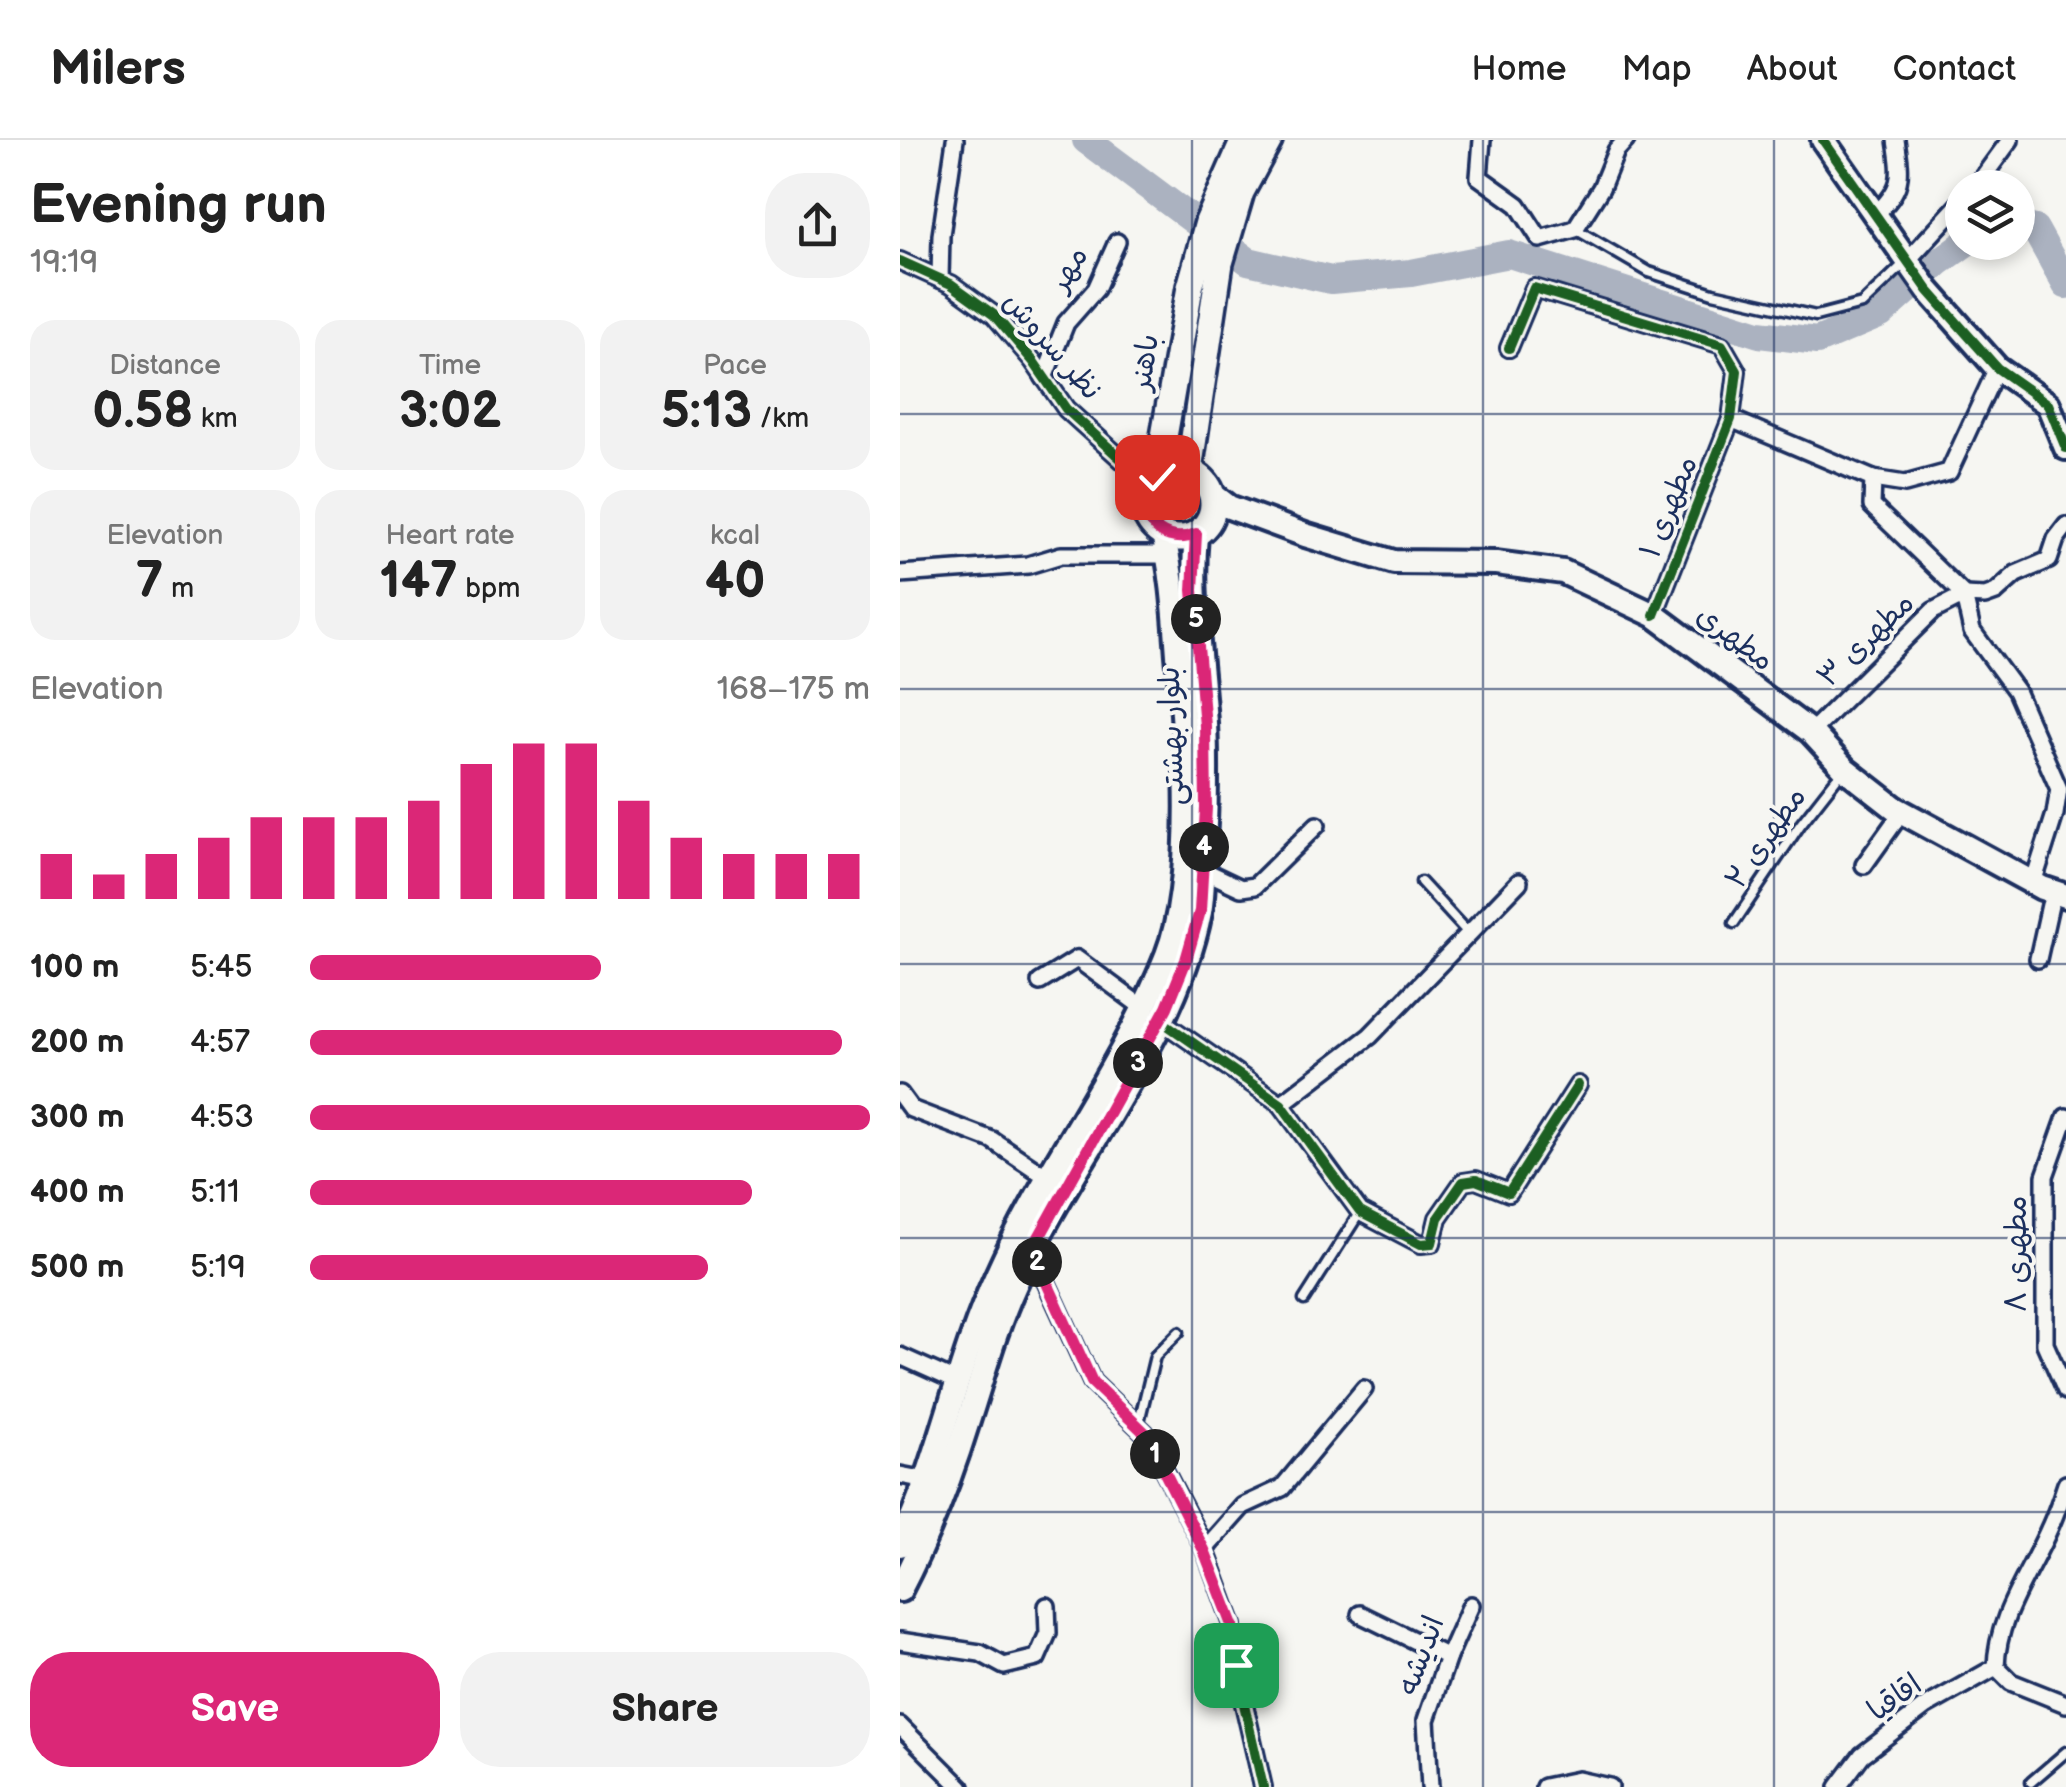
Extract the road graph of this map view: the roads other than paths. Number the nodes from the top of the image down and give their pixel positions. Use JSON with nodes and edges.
{"nodes":[{"id":1,"x":954,"y":140,"type":"edge"},
{"id":2,"x":1244,"y":140,"type":"edge"},
{"id":3,"x":1269,"y":140,"type":"edge"},
{"id":4,"x":1482,"y":140,"type":"edge"},
{"id":5,"x":1626,"y":140,"type":"edge"},
{"id":6,"x":1823,"y":140,"type":"edge"},
{"id":7,"x":1896,"y":140,"type":"edge"},
{"id":8,"x":2010,"y":140,"type":"edge"},
{"id":9,"x":1988,"y":170,"type":"edge"},
{"id":10,"x":1874,"y":216,"type":"junction"},
{"id":11,"x":1945,"y":222,"type":"edge"},
{"id":12,"x":1219,"y":227,"type":"junction"},
{"id":13,"x":1574,"y":229,"type":"junction"},
{"id":14,"x":1116,"y":242,"type":"dead end"},
{"id":15,"x":1210,"y":260,"type":"junction"},
{"id":16,"x":900,"y":261,"type":"edge"},
{"id":17,"x":1909,"y":266,"type":"junction"},
{"id":18,"x":940,"y":279,"type":"junction"},
{"id":19,"x":1509,"y":348,"type":"dead end"},
{"id":20,"x":1997,"y":368,"type":"junction"},
{"id":21,"x":1044,"y":378,"type":"junction"},
{"id":22,"x":2061,"y":416,"type":"edge"},
{"id":23,"x":1731,"y":418,"type":"junction"},
{"id":24,"x":2066,"y":448,"type":"edge"},
{"id":25,"x":1189,"y":471,"type":"junction"},
{"id":26,"x":1873,"y":478,"type":"junction"},
{"id":27,"x":1154,"y":481,"type":"junction"},
{"id":28,"x":1207,"y":515,"type":"junction"},
{"id":29,"x":2066,"y":526,"type":"edge"},
{"id":30,"x":1166,"y":545,"type":"junction"},
{"id":31,"x":900,"y":574,"type":"edge"},
{"id":32,"x":1964,"y":596,"type":"junction"},
{"id":33,"x":1654,"y":615,"type":"junction"},
{"id":34,"x":1811,"y":732,"type":"junction"},
{"id":35,"x":1836,"y":779,"type":"junction"},
{"id":36,"x":1894,"y":823,"type":"junction"},
{"id":37,"x":1318,"y":825,"type":"dead end"},
{"id":38,"x":1864,"y":865,"type":"dead end"},
{"id":39,"x":1203,"y":870,"type":"junction"},
{"id":40,"x":1421,"y":882,"type":"dead end"},
{"id":41,"x":1520,"y":882,"type":"dead end"},
{"id":42,"x":2033,"y":884,"type":"junction"},
{"id":43,"x":2061,"y":904,"type":"edge"},
{"id":44,"x":1734,"y":923,"type":"dead end"},
{"id":45,"x":1468,"y":933,"type":"junction"},
{"id":46,"x":2038,"y":959,"type":"dead end"},
{"id":47,"x":1040,"y":982,"type":"dead end"},
{"id":48,"x":1151,"y":1014,"type":"junction"},
{"id":49,"x":1578,"y":1085,"type":"dead end"},
{"id":50,"x":900,"y":1094,"type":"edge"},
{"id":51,"x":1281,"y":1104,"type":"junction"},
{"id":52,"x":2066,"y":1117,"type":"edge"},
{"id":53,"x":1047,"y":1177,"type":"junction"},
{"id":54,"x":1360,"y":1212,"type":"junction"},
{"id":55,"x":1032,"y":1250,"type":"junction"},
{"id":56,"x":1304,"y":1300,"type":"dead end"},
{"id":57,"x":1179,"y":1332,"type":"dead end"},
{"id":58,"x":900,"y":1356,"type":"edge"},
{"id":59,"x":958,"y":1382,"type":"junction"},
{"id":60,"x":1364,"y":1389,"type":"dead end"},
{"id":61,"x":2066,"y":1391,"type":"edge"},
{"id":62,"x":1138,"y":1426,"type":"junction"},
{"id":63,"x":900,"y":1475,"type":"edge"},
{"id":64,"x":926,"y":1480,"type":"junction"},
{"id":65,"x":2066,"y":1484,"type":"edge"},
{"id":66,"x":900,"y":1545,"type":"edge"},
{"id":67,"x":1204,"y":1550,"type":"junction"},
{"id":68,"x":900,"y":1590,"type":"edge"},
{"id":69,"x":1471,"y":1605,"type":"dead end"},
{"id":70,"x":1047,"y":1606,"type":"dead end"},
{"id":71,"x":1360,"y":1614,"type":"dead end"},
{"id":72,"x":900,"y":1641,"type":"edge"},
{"id":73,"x":1448,"y":1657,"type":"junction"},
{"id":74,"x":1996,"y":1667,"type":"junction"},
{"id":75,"x":2066,"y":1704,"type":"edge"},
{"id":76,"x":900,"y":1726,"type":"edge"},
{"id":77,"x":2066,"y":1752,"type":"edge"},
{"id":78,"x":2031,"y":1782,"type":"dead end"},
{"id":79,"x":961,"y":1787,"type":"edge"},
{"id":80,"x":1263,"y":1787,"type":"edge"},
{"id":81,"x":1430,"y":1787,"type":"edge"},
{"id":82,"x":1544,"y":1787,"type":"edge"},
{"id":83,"x":1610,"y":1787,"type":"edge"},
{"id":84,"x":1838,"y":1787,"type":"edge"}],
"edges":[{"from":1,"to":18,"type":"street"},
{"from":2,"to":12,"type":"main road"},
{"from":3,"to":12,"type":"main road"},
{"from":4,"to":13,"type":"street"},
{"from":5,"to":13,"type":"street"},
{"from":6,"to":10,"type":"main road"},
{"from":7,"to":10,"type":"street"},
{"from":8,"to":9,"type":"street"},
{"from":10,"to":17,"type":"main road"},
{"from":11,"to":17,"type":"street"},
{"from":12,"to":15,"type":"main road"},
{"from":13,"to":17,"type":"lane"},
{"from":14,"to":21,"type":"street","name":"مهر"},
{"from":15,"to":25,"type":"main road","name":"باهنر"},
{"from":15,"to":27,"type":"main road","name":"باهنر"},
{"from":16,"to":18,"type":"street","name":"نظر سروش"},
{"from":17,"to":20,"type":"main road"},
{"from":18,"to":21,"type":"street","name":"نظر سروش"},
{"from":19,"to":23,"type":"street","name":"مطهری ۱"},
{"from":20,"to":22,"type":"main road"},
{"from":20,"to":26,"type":"street"},
{"from":21,"to":27,"type":"street","name":"نظر سروش"},
{"from":22,"to":24,"type":"main road"},
{"from":23,"to":26,"type":"street"},
{"from":23,"to":33,"type":"street","name":"مطهری ۱"},
{"from":25,"to":27,"type":"main road"},
{"from":25,"to":28,"type":"main road"},
{"from":26,"to":32,"type":"street"},
{"from":27,"to":30,"type":"main road"},
{"from":28,"to":30,"type":"main road"},
{"from":28,"to":33,"type":"main road","name":"مطهری"},
{"from":28,"to":35,"type":"main road","name":"مطهری"},
{"from":28,"to":39,"type":"main road","name":"بلوار بهشتی"},
{"from":29,"to":32,"type":"street","name":"مطهری ۳"},
{"from":30,"to":31,"type":"street"},
{"from":30,"to":48,"type":"main road","name":"بلوار بهشتی"},
{"from":32,"to":34,"type":"street","name":"مطهری ۳"},
{"from":32,"to":42,"type":"street"},
{"from":33,"to":34,"type":"main road","name":"مطهری"},
{"from":34,"to":42,"type":"main road","name":"مطهری"},
{"from":35,"to":36,"type":"main road","name":"مطهری"},
{"from":35,"to":44,"type":"lane","name":"مطهری ۲"},
{"from":36,"to":38,"type":"street"},
{"from":36,"to":43,"type":"main road","name":"مطهری"},
{"from":37,"to":39,"type":"street"},
{"from":39,"to":48,"type":"main road","name":"بلوار بهشتی"},
{"from":40,"to":45,"type":"lane"},
{"from":41,"to":45,"type":"street"},
{"from":42,"to":43,"type":"main road","name":"مطهری"},
{"from":43,"to":46,"type":"street"},
{"from":45,"to":51,"type":"street"},
{"from":47,"to":48,"type":"street"},
{"from":48,"to":51,"type":"street"},
{"from":48,"to":53,"type":"main road","name":"بلوار بهشتی"},
{"from":48,"to":55,"type":"main road","name":"بلوار بهشتی"},
{"from":49,"to":54,"type":"street"},
{"from":50,"to":53,"type":"street"},
{"from":51,"to":54,"type":"street"},
{"from":52,"to":61,"type":"street","name":"مطهری ۸"},
{"from":53,"to":59,"type":"main road","name":"بلوار بهشتی"},
{"from":54,"to":56,"type":"lane"},
{"from":55,"to":62,"type":"street"},
{"from":55,"to":68,"type":"main road","name":"بلوار بهشتی"},
{"from":57,"to":62,"type":"lane"},
{"from":58,"to":59,"type":"street"},
{"from":59,"to":64,"type":"main road","name":"بلوار بهشتی"},
{"from":60,"to":67,"type":"street"},
{"from":62,"to":67,"type":"street"},
{"from":63,"to":64,"type":"street"},
{"from":64,"to":66,"type":"main road","name":"بلوار بهشتی"},
{"from":65,"to":74,"type":"street"},
{"from":67,"to":80,"type":"street"},
{"from":69,"to":73,"type":"street","name":"اندیشه"},
{"from":70,"to":72,"type":"street"},
{"from":71,"to":73,"type":"street"},
{"from":73,"to":81,"type":"street","name":"اندیشه"},
{"from":74,"to":75,"type":"street"},
{"from":74,"to":84,"type":"street","name":"اقاقیا"},
{"from":76,"to":79,"type":"street"},
{"from":77,"to":78,"type":"lane"},
{"from":82,"to":83,"type":"street"}]}
